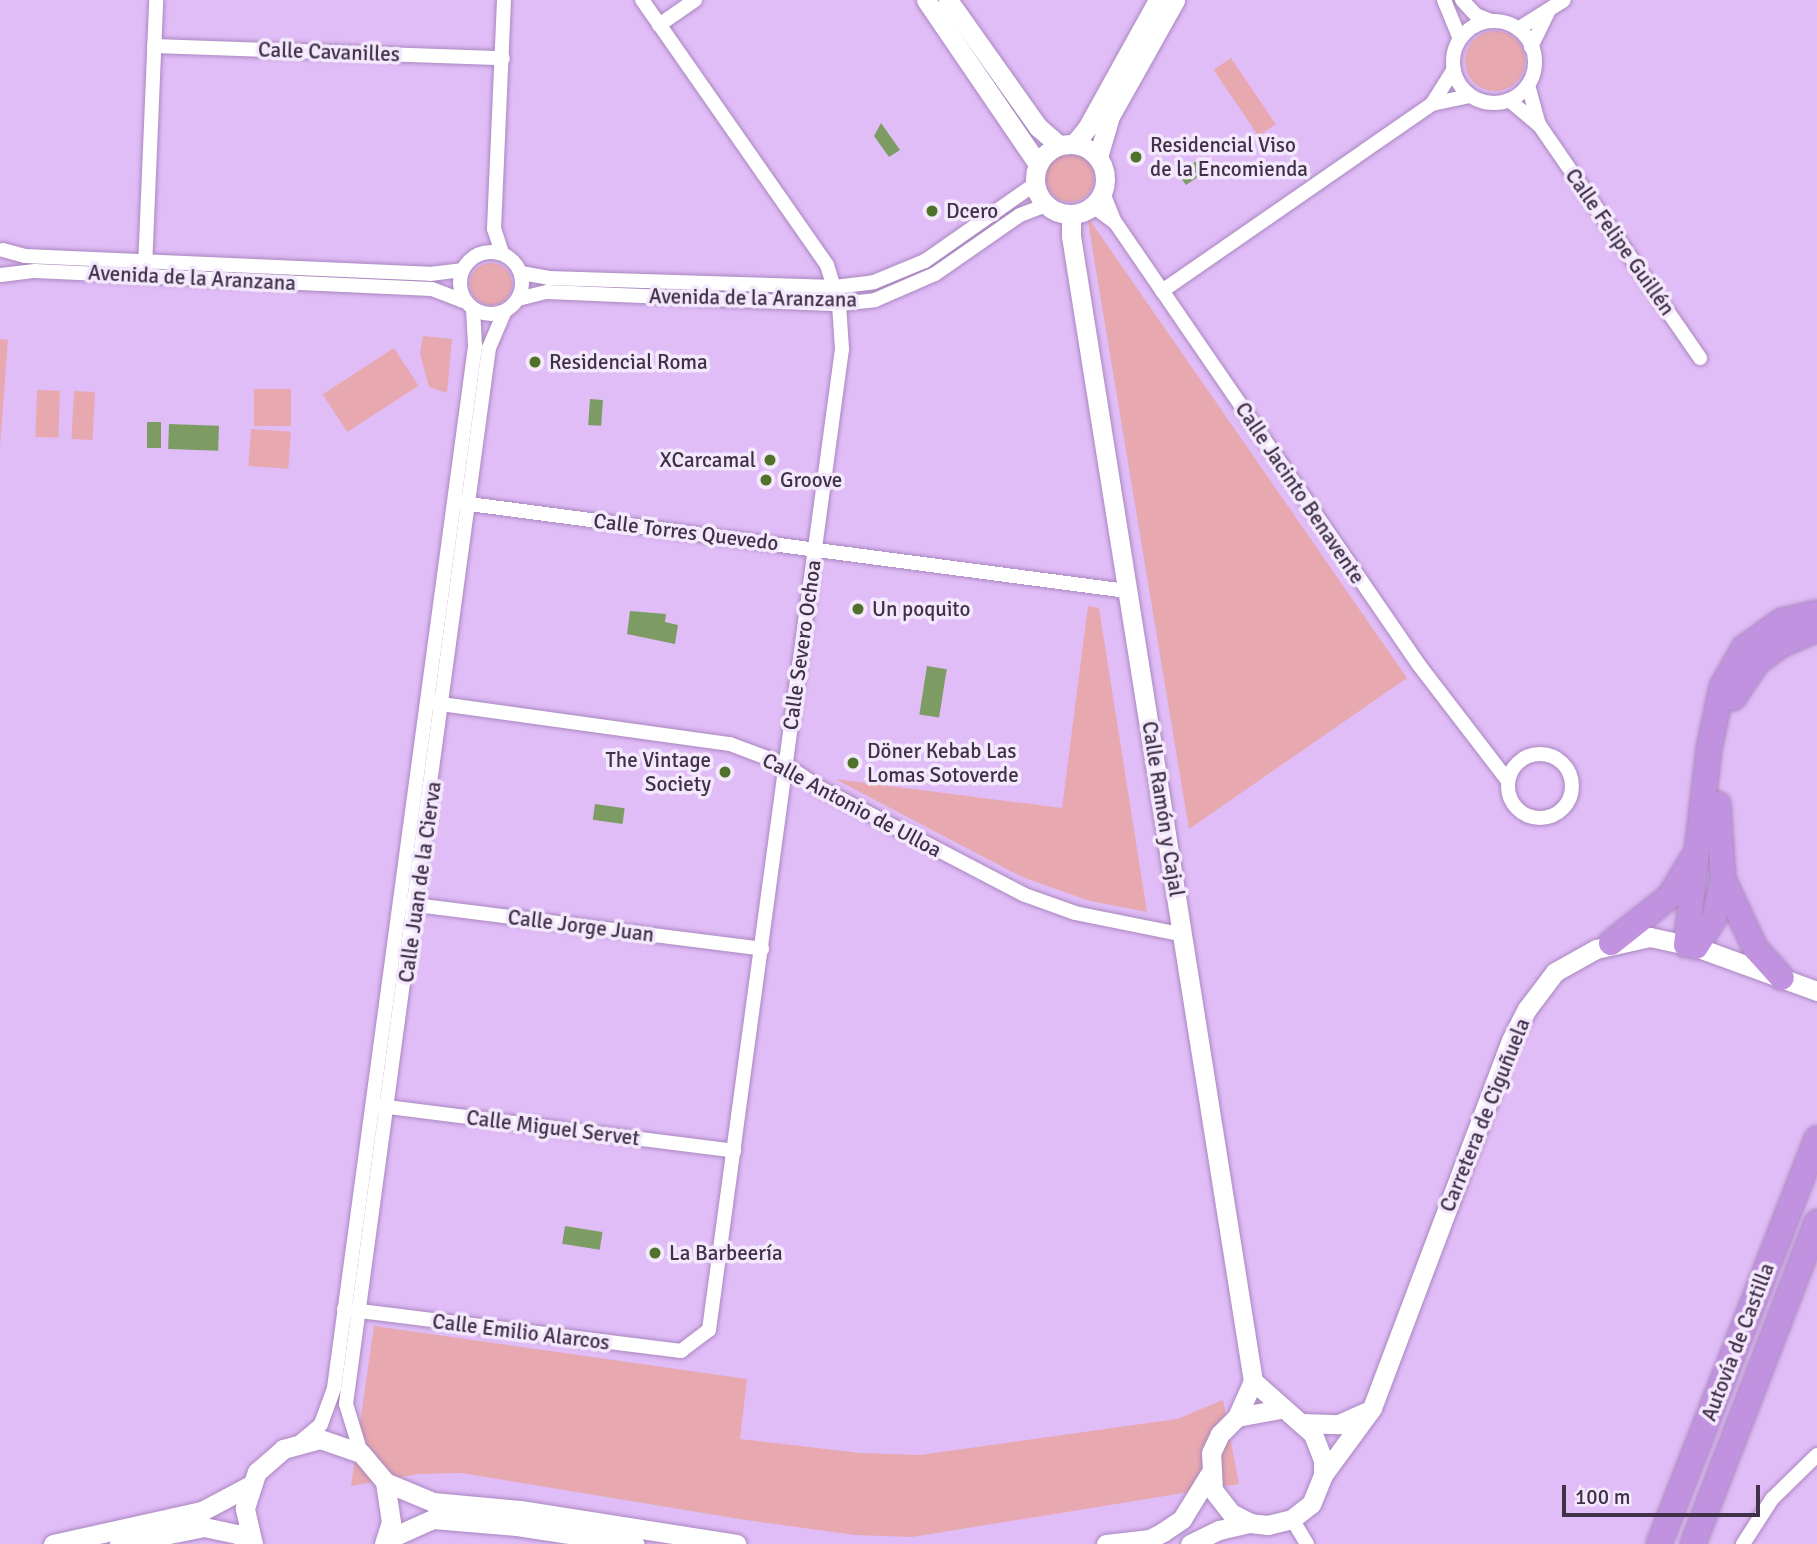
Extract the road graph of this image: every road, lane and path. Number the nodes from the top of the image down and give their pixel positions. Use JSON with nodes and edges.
{"nodes":[{"id":1,"x":156,"y":0,"type":"edge"},
{"id":2,"x":504,"y":0,"type":"edge"},
{"id":3,"x":642,"y":0,"type":"edge"},
{"id":4,"x":695,"y":0,"type":"edge"},
{"id":5,"x":926,"y":0,"type":"edge"},
{"id":6,"x":948,"y":0,"type":"edge"},
{"id":7,"x":1158,"y":0,"type":"edge"},
{"id":8,"x":1175,"y":0,"type":"edge"},
{"id":9,"x":1444,"y":0,"type":"edge"},
{"id":10,"x":1462,"y":0,"type":"edge"},
{"id":11,"x":1564,"y":0,"type":"edge"},
{"id":12,"x":1548,"y":12,"type":"junction"},
{"id":13,"x":1491,"y":21,"type":"junction"},
{"id":14,"x":659,"y":25,"type":"junction"},
{"id":15,"x":1518,"y":29,"type":"junction"},
{"id":16,"x":1460,"y":39,"type":"junction"},
{"id":17,"x":154,"y":46,"type":"junction"},
{"id":18,"x":1531,"y":47,"type":"junction"},
{"id":19,"x":503,"y":58,"type":"junction"},
{"id":20,"x":1454,"y":69,"type":"junction"},
{"id":21,"x":1528,"y":85,"type":"junction"},
{"id":22,"x":1470,"y":96,"type":"junction"},
{"id":23,"x":1509,"y":100,"type":"junction"},
{"id":24,"x":1432,"y":104,"type":"junction"},
{"id":25,"x":1539,"y":126,"type":"junction"},
{"id":26,"x":1067,"y":144,"type":"junction"},
{"id":27,"x":1098,"y":157,"type":"junction"},
{"id":28,"x":1038,"y":164,"type":"junction"},
{"id":29,"x":1035,"y":184,"type":"junction"},
{"id":30,"x":1098,"y":200,"type":"junction"},
{"id":31,"x":1059,"y":211,"type":"junction"},
{"id":32,"x":494,"y":229,"type":"junction"},
{"id":33,"x":1,"y":247,"type":"edge"},
{"id":34,"x":484,"y":252,"type":"junction"},
{"id":35,"x":502,"y":253,"type":"junction"},
{"id":36,"x":145,"y":269,"type":"junction"},
{"id":37,"x":462,"y":270,"type":"junction"},
{"id":38,"x":521,"y":273,"type":"junction"},
{"id":39,"x":0,"y":275,"type":"edge"},
{"id":40,"x":835,"y":287,"type":"junction"},
{"id":41,"x":1162,"y":291,"type":"junction"},
{"id":42,"x":519,"y":299,"type":"junction"},
{"id":43,"x":839,"y":304,"type":"junction"},
{"id":44,"x":469,"y":306,"type":"junction"},
{"id":45,"x":504,"y":312,"type":"junction"},
{"id":46,"x":1700,"y":358,"type":"dead end"},
{"id":47,"x":453,"y":502,"type":"junction"},
{"id":48,"x":469,"y":504,"type":"junction"},
{"id":49,"x":816,"y":548,"type":"junction"},
{"id":50,"x":1127,"y":591,"type":"junction"},
{"id":51,"x":1817,"y":613,"type":"edge"},
{"id":52,"x":1817,"y":629,"type":"edge"},
{"id":53,"x":426,"y":702,"type":"junction"},
{"id":54,"x":443,"y":704,"type":"junction"},
{"id":55,"x":1489,"y":761,"type":"junction"},
{"id":56,"x":786,"y":765,"type":"junction"},
{"id":57,"x":1515,"y":766,"type":"junction"},
{"id":58,"x":1508,"y":781,"type":"junction"},
{"id":59,"x":1700,"y":841,"type":"junction"},
{"id":60,"x":1723,"y":879,"type":"junction"},
{"id":61,"x":400,"y":904,"type":"junction"},
{"id":62,"x":417,"y":905,"type":"junction"},
{"id":63,"x":1184,"y":934,"type":"junction"},
{"id":64,"x":1611,"y":943,"type":"junction"},
{"id":65,"x":1691,"y":946,"type":"junction"},
{"id":66,"x":762,"y":949,"type":"junction"},
{"id":67,"x":1782,"y":978,"type":"junction"},
{"id":68,"x":1817,"y":991,"type":"edge"},
{"id":69,"x":372,"y":1105,"type":"junction"},
{"id":70,"x":390,"y":1107,"type":"junction"},
{"id":71,"x":1817,"y":1139,"type":"edge"},
{"id":72,"x":734,"y":1151,"type":"junction"},
{"id":73,"x":1817,"y":1222,"type":"edge"},
{"id":74,"x":1817,"y":1237,"type":"edge"},
{"id":75,"x":1796,"y":1275,"type":"junction"},
{"id":76,"x":344,"y":1309,"type":"junction"},
{"id":77,"x":362,"y":1311,"type":"junction"},
{"id":78,"x":697,"y":1342,"type":"joint"},
{"id":79,"x":1253,"y":1381,"type":"junction"},
{"id":80,"x":1372,"y":1408,"type":"junction"},
{"id":81,"x":1280,"y":1409,"type":"junction"},
{"id":82,"x":1237,"y":1417,"type":"junction"},
{"id":83,"x":1301,"y":1423,"type":"junction"},
{"id":84,"x":302,"y":1441,"type":"junction"},
{"id":85,"x":361,"y":1453,"type":"junction"},
{"id":86,"x":1815,"y":1460,"type":"edge"},
{"id":87,"x":1209,"y":1475,"type":"junction"},
{"id":88,"x":1323,"y":1475,"type":"junction"},
{"id":89,"x":385,"y":1482,"type":"junction"},
{"id":90,"x":251,"y":1485,"type":"junction"},
{"id":91,"x":1292,"y":1519,"type":"junction"},
{"id":92,"x":1250,"y":1523,"type":"junction"},
{"id":93,"x":385,"y":1542,"type":"edge"},
{"id":94,"x":53,"y":1544,"type":"edge"},
{"id":95,"x":119,"y":1544,"type":"edge"},
{"id":96,"x":252,"y":1544,"type":"edge"},
{"id":97,"x":635,"y":1544,"type":"edge"},
{"id":98,"x":736,"y":1544,"type":"edge"},
{"id":99,"x":1106,"y":1544,"type":"edge"},
{"id":100,"x":1190,"y":1544,"type":"edge"},
{"id":101,"x":1307,"y":1544,"type":"edge"},
{"id":102,"x":1659,"y":1544,"type":"edge"},
{"id":103,"x":1693,"y":1544,"type":"edge"},
{"id":104,"x":1742,"y":1544,"type":"edge"}],
"edges":[{"from":1,"to":17,"type":"street"},
{"from":2,"to":19,"type":"street"},
{"from":3,"to":14,"type":"street","name":"Calle Severo Ochoa"},
{"from":4,"to":14,"type":"street"},
{"from":5,"to":28,"type":"street"},
{"from":6,"to":26,"type":"street"},
{"from":7,"to":26,"type":"street"},
{"from":8,"to":27,"type":"street"},
{"from":9,"to":16,"type":"street"},
{"from":10,"to":13,"type":"street"},
{"from":11,"to":12,"type":"street"},
{"from":12,"to":15,"type":"street"},
{"from":12,"to":18,"type":"street"},
{"from":13,"to":15,"type":"street"},
{"from":13,"to":16,"type":"street"},
{"from":14,"to":40,"type":"street","name":"Calle Severo Ochoa"},
{"from":15,"to":18,"type":"street"},
{"from":16,"to":20,"type":"street"},
{"from":17,"to":19,"type":"street","name":"Calle Cavanilles"},
{"from":17,"to":36,"type":"street"},
{"from":18,"to":21,"type":"street"},
{"from":19,"to":32,"type":"street"},
{"from":20,"to":22,"type":"street"},
{"from":20,"to":24,"type":"street"},
{"from":21,"to":23,"type":"street"},
{"from":21,"to":25,"type":"street","name":"Calle Felipe Guillén"},
{"from":22,"to":23,"type":"street"},
{"from":22,"to":24,"type":"street"},
{"from":23,"to":25,"type":"street","name":"Calle Felipe Guillén"},
{"from":24,"to":41,"type":"street"},
{"from":25,"to":46,"type":"street","name":"Calle Felipe Guillén"},
{"from":26,"to":27,"type":"street"},
{"from":26,"to":28,"type":"street"},
{"from":27,"to":30,"type":"street"},
{"from":28,"to":29,"type":"street"},
{"from":29,"to":31,"type":"street"},
{"from":29,"to":40,"type":"street","name":"Avenida de la Aranzana"},
{"from":30,"to":31,"type":"street"},
{"from":30,"to":41,"type":"street","name":"Calle Jacinto Benavente"},
{"from":31,"to":43,"type":"street","name":"Avenida de la Aranzana"},
{"from":31,"to":50,"type":"street","name":"Calle Ramón y Cajal"},
{"from":32,"to":34,"type":"street"},
{"from":32,"to":35,"type":"street"},
{"from":33,"to":36,"type":"street","name":"Avenida de la Aranzana"},
{"from":33,"to":39,"type":"street"},
{"from":34,"to":35,"type":"street"},
{"from":34,"to":37,"type":"street"},
{"from":35,"to":38,"type":"street"},
{"from":36,"to":37,"type":"street","name":"Avenida de la Aranzana"},
{"from":36,"to":39,"type":"street","name":"Avenida de la Aranzana"},
{"from":36,"to":44,"type":"street","name":"Avenida de la Aranzana"},
{"from":37,"to":44,"type":"street"},
{"from":38,"to":40,"type":"street","name":"Avenida de la Aranzana"},
{"from":38,"to":42,"type":"street"},
{"from":40,"to":43,"type":"street","name":"Calle Severo Ochoa"},
{"from":41,"to":55,"type":"street","name":"Calle Jacinto Benavente"},
{"from":42,"to":43,"type":"street","name":"Avenida de la Aranzana"},
{"from":42,"to":45,"type":"street"},
{"from":43,"to":49,"type":"street","name":"Calle Severo Ochoa"},
{"from":44,"to":45,"type":"street"},
{"from":44,"to":47,"type":"street","name":"Calle Juan de la Cierva"},
{"from":45,"to":48,"type":"street","name":"Calle Juan de la Cierva"},
{"from":47,"to":48,"type":"street","name":"Calle Torres Quevedo"},
{"from":47,"to":53,"type":"street","name":"Calle Juan de la Cierva"},
{"from":48,"to":49,"type":"street","name":"Calle Torres Quevedo"},
{"from":48,"to":54,"type":"street","name":"Calle Juan de la Cierva"},
{"from":49,"to":50,"type":"street","name":"Calle Torres Quevedo"},
{"from":49,"to":56,"type":"street","name":"Calle Severo Ochoa"},
{"from":50,"to":63,"type":"street","name":"Calle Ramón y Cajal"},
{"from":51,"to":59,"type":"highway"},
{"from":52,"to":60,"type":"highway"},
{"from":53,"to":54,"type":"street","name":"Calle Antonio de Ulloa"},
{"from":53,"to":61,"type":"street","name":"Calle Juan de la Cierva"},
{"from":54,"to":56,"type":"street","name":"Calle Antonio de Ulloa"},
{"from":54,"to":62,"type":"street","name":"Calle Juan de la Cierva"},
{"from":55,"to":57,"type":"street"},
{"from":55,"to":58,"type":"street","name":"Calle Jacinto Benavente"},
{"from":56,"to":63,"type":"street","name":"Calle Antonio de Ulloa"},
{"from":56,"to":66,"type":"street","name":"Calle Severo Ochoa"},
{"from":57,"to":58,"type":"street"},
{"from":57,"to":58,"type":"street"},
{"from":59,"to":64,"type":"highway"},
{"from":59,"to":65,"type":"highway"},
{"from":60,"to":65,"type":"highway"},
{"from":60,"to":67,"type":"highway"},
{"from":61,"to":62,"type":"street","name":"Calle Jorge Juan"},
{"from":61,"to":69,"type":"street","name":"Calle Juan de la Cierva"},
{"from":62,"to":66,"type":"street","name":"Calle Jorge Juan"},
{"from":62,"to":70,"type":"street","name":"Calle Juan de la Cierva"},
{"from":63,"to":79,"type":"street","name":"Calle Ramón y Cajal"},
{"from":64,"to":65,"type":"street","name":"Carretera de Ciguñuela"},
{"from":64,"to":80,"type":"street","name":"Carretera de Ciguñuela"},
{"from":65,"to":67,"type":"street","name":"Carretera de Ciguñuela"},
{"from":66,"to":72,"type":"street","name":"Calle Severo Ochoa"},
{"from":67,"to":68,"type":"street","name":"Carretera de Ciguñuela"},
{"from":69,"to":70,"type":"street","name":"Calle Miguel Servet"},
{"from":69,"to":76,"type":"street","name":"Calle Juan de la Cierva"},
{"from":70,"to":72,"type":"street","name":"Calle Miguel Servet"},
{"from":70,"to":77,"type":"street","name":"Calle Juan de la Cierva"},
{"from":71,"to":102,"type":"highway","name":"Autovía de Castilla"},
{"from":72,"to":78,"type":"street","name":"Calle Severo Ochoa"},
{"from":73,"to":75,"type":"highway","name":"Autovía de Castilla"},
{"from":74,"to":75,"type":"highway"},
{"from":75,"to":103,"type":"highway","name":"Autovía de Castilla"},
{"from":76,"to":77,"type":"street","name":"Calle Emilio Alarcos"},
{"from":76,"to":84,"type":"street","name":"Calle Juan de la Cierva"},
{"from":77,"to":78,"type":"street","name":"Calle Emilio Alarcos"},
{"from":77,"to":85,"type":"street","name":"Calle Juan de la Cierva"},
{"from":79,"to":81,"type":"street"},
{"from":79,"to":82,"type":"street"},
{"from":80,"to":83,"type":"street"},
{"from":80,"to":88,"type":"street","name":"Carretera de Ciguñuela"},
{"from":81,"to":82,"type":"street"},
{"from":81,"to":83,"type":"street"},
{"from":82,"to":87,"type":"street"},
{"from":83,"to":88,"type":"street"},
{"from":84,"to":85,"type":"street"},
{"from":84,"to":90,"type":"street"},
{"from":85,"to":89,"type":"street"},
{"from":86,"to":104,"type":"street"},
{"from":87,"to":92,"type":"street"},
{"from":87,"to":99,"type":"street"},
{"from":88,"to":91,"type":"street"},
{"from":89,"to":93,"type":"street"},
{"from":89,"to":98,"type":"street"},
{"from":90,"to":94,"type":"street"},
{"from":90,"to":96,"type":"street"},
{"from":91,"to":92,"type":"street"},
{"from":91,"to":101,"type":"street"},
{"from":92,"to":100,"type":"street"},
{"from":93,"to":97,"type":"street"},
{"from":95,"to":96,"type":"street"}]}
